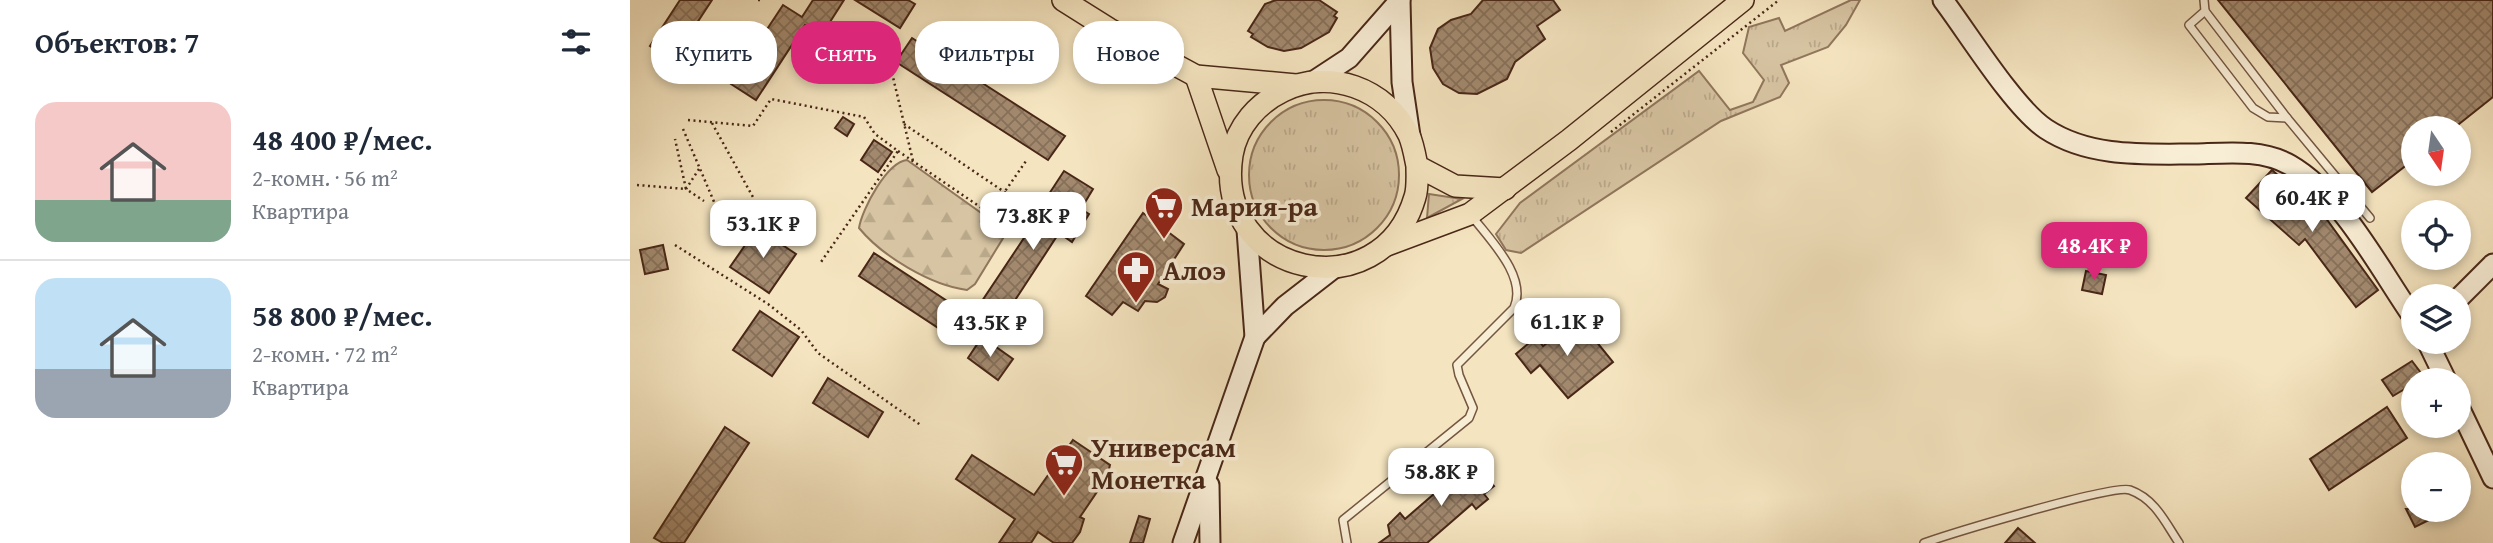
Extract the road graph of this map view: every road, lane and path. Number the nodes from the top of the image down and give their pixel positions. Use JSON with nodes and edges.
{"nodes":[{"id":1,"x":1063,"y":0,"type":"edge"},
{"id":2,"x":1743,"y":0,"type":"edge"},
{"id":3,"x":1779,"y":0,"type":"edge"},
{"id":4,"x":1944,"y":0,"type":"edge"},
{"id":5,"x":2204,"y":0,"type":"edge"},
{"id":6,"x":1400,"y":1,"type":"edge"},
{"id":7,"x":2205,"y":11,"type":"junction"},
{"id":8,"x":1196,"y":76,"type":"junction"},
{"id":9,"x":1305,"y":83,"type":"junction"},
{"id":10,"x":895,"y":84,"type":"edge"},
{"id":11,"x":2287,"y":118,"type":"junction"},
{"id":12,"x":688,"y":120,"type":"dead end"},
{"id":13,"x":711,"y":122,"type":"junction"},
{"id":14,"x":904,"y":124,"type":"junction"},
{"id":15,"x":683,"y":129,"type":"dead end"},
{"id":16,"x":1611,"y":132,"type":"dead end"},
{"id":17,"x":1410,"y":136,"type":"junction"},
{"id":18,"x":675,"y":139,"type":"dead end"},
{"id":19,"x":898,"y":150,"type":"junction"},
{"id":20,"x":914,"y":161,"type":"junction"},
{"id":21,"x":1026,"y":162,"type":"dead end"},
{"id":22,"x":1417,"y":166,"type":"junction"},
{"id":23,"x":699,"y":169,"type":"junction"},
{"id":24,"x":1229,"y":175,"type":"junction"},
{"id":25,"x":637,"y":185,"type":"dead end"},
{"id":26,"x":686,"y":189,"type":"junction"},
{"id":27,"x":1505,"y":189,"type":"junction"},
{"id":28,"x":1004,"y":192,"type":"junction"},
{"id":29,"x":754,"y":200,"type":"dead end"},
{"id":30,"x":704,"y":201,"type":"dead end"},
{"id":31,"x":1028,"y":208,"type":"dead end"},
{"id":32,"x":990,"y":213,"type":"junction"},
{"id":33,"x":1470,"y":214,"type":"junction"},
{"id":34,"x":2370,"y":218,"type":"dead end"},
{"id":35,"x":1014,"y":230,"type":"dead end"},
{"id":36,"x":1247,"y":230,"type":"junction"},
{"id":37,"x":729,"y":237,"type":"dead end"},
{"id":38,"x":675,"y":245,"type":"dead end"},
{"id":39,"x":1385,"y":246,"type":"junction"},
{"id":40,"x":821,"y":262,"type":"dead end"},
{"id":41,"x":2493,"y":264,"type":"edge"},
{"id":42,"x":1334,"y":268,"type":"junction"},
{"id":43,"x":2471,"y":286,"type":"edge"},
{"id":44,"x":2401,"y":300,"type":"edge"},
{"id":45,"x":1255,"y":337,"type":"junction"},
{"id":46,"x":922,"y":426,"type":"dead end"},
{"id":47,"x":2471,"y":432,"type":"edge"},
{"id":48,"x":1209,"y":473,"type":"junction"},
{"id":49,"x":2493,"y":478,"type":"edge"},
{"id":50,"x":1183,"y":543,"type":"edge"},
{"id":51,"x":1210,"y":543,"type":"edge"},
{"id":52,"x":1347,"y":543,"type":"edge"},
{"id":53,"x":1924,"y":543,"type":"edge"},
{"id":54,"x":2179,"y":543,"type":"edge"}],
"edges":[{"from":1,"to":8,"type":"main road"},
{"from":2,"to":27,"type":"main road"},
{"from":3,"to":16,"type":"path"},
{"from":4,"to":44,"type":"street"},
{"from":5,"to":7,"type":"lane"},
{"from":6,"to":9,"type":"street"},
{"from":6,"to":17,"type":"street"},
{"from":7,"to":11,"type":"lane"},
{"from":7,"to":11,"type":"lane"},
{"from":8,"to":9,"type":"main road"},
{"from":8,"to":24,"type":"main road"},
{"from":9,"to":17,"type":"main road"},
{"from":9,"to":24,"type":"main road"},
{"from":10,"to":14,"type":"path"},
{"from":11,"to":34,"type":"lane"},
{"from":12,"to":13,"type":"path"},
{"from":13,"to":19,"type":"path"},
{"from":13,"to":29,"type":"path"},
{"from":14,"to":20,"type":"path"},
{"from":14,"to":28,"type":"path"},
{"from":15,"to":23,"type":"path"},
{"from":17,"to":22,"type":"main road"},
{"from":18,"to":26,"type":"path"},
{"from":19,"to":20,"type":"path"},
{"from":19,"to":40,"type":"path"},
{"from":20,"to":32,"type":"path"},
{"from":21,"to":28,"type":"path"},
{"from":22,"to":27,"type":"main road"},
{"from":22,"to":39,"type":"main road"},
{"from":23,"to":26,"type":"path"},
{"from":23,"to":37,"type":"path"},
{"from":24,"to":36,"type":"main road"},
{"from":25,"to":26,"type":"path"},
{"from":26,"to":30,"type":"path"},
{"from":27,"to":33,"type":"main road"},
{"from":28,"to":31,"type":"path"},
{"from":28,"to":32,"type":"path"},
{"from":32,"to":35,"type":"path"},
{"from":33,"to":39,"type":"main road"},
{"from":33,"to":52,"type":"lane"},
{"from":36,"to":42,"type":"main road"},
{"from":36,"to":45,"type":"street"},
{"from":38,"to":46,"type":"path"},
{"from":39,"to":42,"type":"main road"},
{"from":41,"to":43,"type":"street"},
{"from":42,"to":45,"type":"street"},
{"from":45,"to":48,"type":"street"},
{"from":47,"to":49,"type":"street"},
{"from":48,"to":50,"type":"street"},
{"from":48,"to":51,"type":"street"},
{"from":53,"to":54,"type":"lane"}]}
